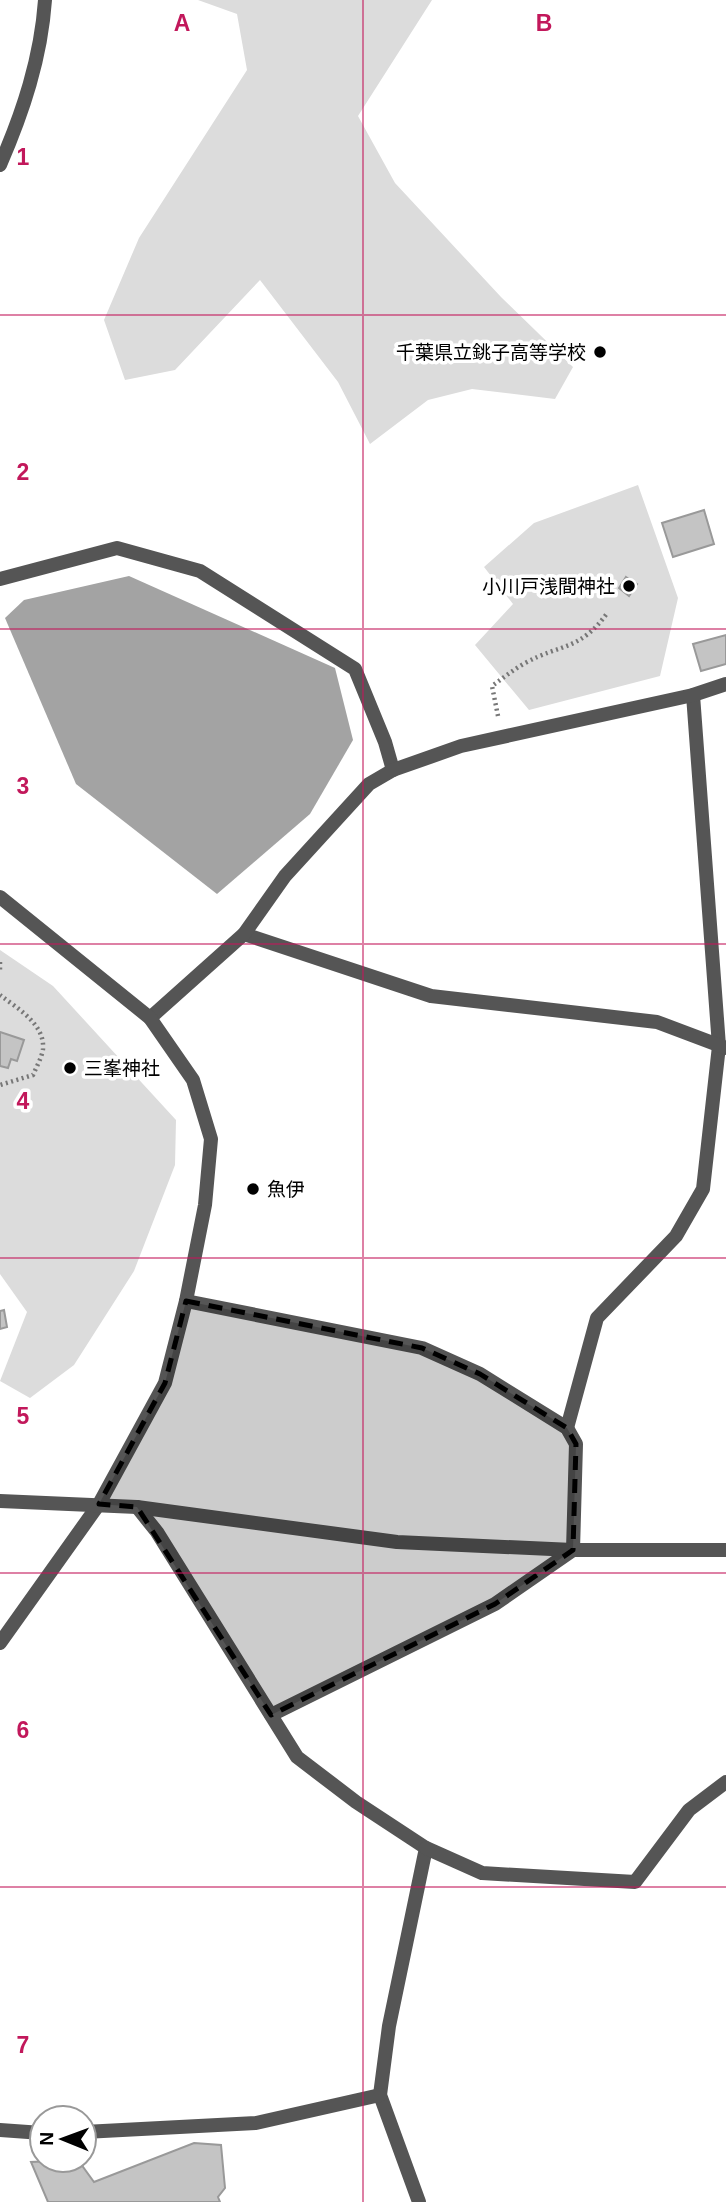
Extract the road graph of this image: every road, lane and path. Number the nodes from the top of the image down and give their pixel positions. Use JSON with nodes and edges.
{"nodes":[{"id":1,"x":45,"y":0,"type":"edge"},
{"id":2,"x":0,"y":165,"type":"edge"},
{"id":3,"x":0,"y":579,"type":"edge"},
{"id":4,"x":608,"y":612,"type":"dead end"},
{"id":5,"x":726,"y":684,"type":"edge"},
{"id":6,"x":693,"y":695,"type":"junction"},
{"id":7,"x":501,"y":736,"type":"junction"},
{"id":8,"x":393,"y":770,"type":"junction"},
{"id":9,"x":0,"y":897,"type":"edge"},
{"id":10,"x":244,"y":934,"type":"junction"},
{"id":11,"x":0,"y":962,"type":"edge"},
{"id":12,"x":0,"y":971,"type":"edge"},
{"id":13,"x":0,"y":995,"type":"edge"},
{"id":14,"x":150,"y":1018,"type":"junction"},
{"id":15,"x":722,"y":1047,"type":"edge"},
{"id":16,"x":0,"y":1085,"type":"edge"},
{"id":17,"x":186,"y":1301,"type":"junction"},
{"id":18,"x":567,"y":1428,"type":"junction"},
{"id":19,"x":0,"y":1501,"type":"edge"},
{"id":20,"x":99,"y":1504,"type":"junction"},
{"id":21,"x":137,"y":1507,"type":"junction"},
{"id":22,"x":573,"y":1550,"type":"junction"},
{"id":23,"x":726,"y":1550,"type":"edge"},
{"id":24,"x":0,"y":1643,"type":"edge"},
{"id":25,"x":271,"y":1715,"type":"junction"},
{"id":26,"x":726,"y":1782,"type":"edge"},
{"id":27,"x":426,"y":1848,"type":"junction"},
{"id":28,"x":380,"y":2095,"type":"junction"},
{"id":29,"x":0,"y":2130,"type":"edge"},
{"id":30,"x":98,"y":2131,"type":"edge"},
{"id":31,"x":28,"y":2132,"type":"edge"},
{"id":32,"x":419,"y":2202,"type":"edge"}],
"edges":[{"from":1,"to":2,"type":"street"},
{"from":3,"to":8,"type":"street"},
{"from":4,"to":7,"type":"path"},
{"from":5,"to":6,"type":"street"},
{"from":6,"to":7,"type":"street"},
{"from":6,"to":15,"type":"street"},
{"from":7,"to":8,"type":"street"},
{"from":8,"to":10,"type":"street"},
{"from":9,"to":14,"type":"street"},
{"from":10,"to":14,"type":"street"},
{"from":10,"to":15,"type":"street"},
{"from":11,"to":12,"type":"path"},
{"from":13,"to":16,"type":"path"},
{"from":14,"to":17,"type":"street"},
{"from":15,"to":18,"type":"street"},
{"from":17,"to":18,"type":"street"},
{"from":17,"to":20,"type":"street"},
{"from":18,"to":22,"type":"street"},
{"from":19,"to":20,"type":"street"},
{"from":20,"to":21,"type":"street"},
{"from":20,"to":24,"type":"street"},
{"from":21,"to":22,"type":"street"},
{"from":21,"to":25,"type":"street"},
{"from":22,"to":23,"type":"street"},
{"from":22,"to":25,"type":"street"},
{"from":25,"to":27,"type":"street"},
{"from":26,"to":27,"type":"street"},
{"from":27,"to":28,"type":"street"},
{"from":28,"to":30,"type":"street"},
{"from":28,"to":32,"type":"street"},
{"from":29,"to":31,"type":"street"}]}
